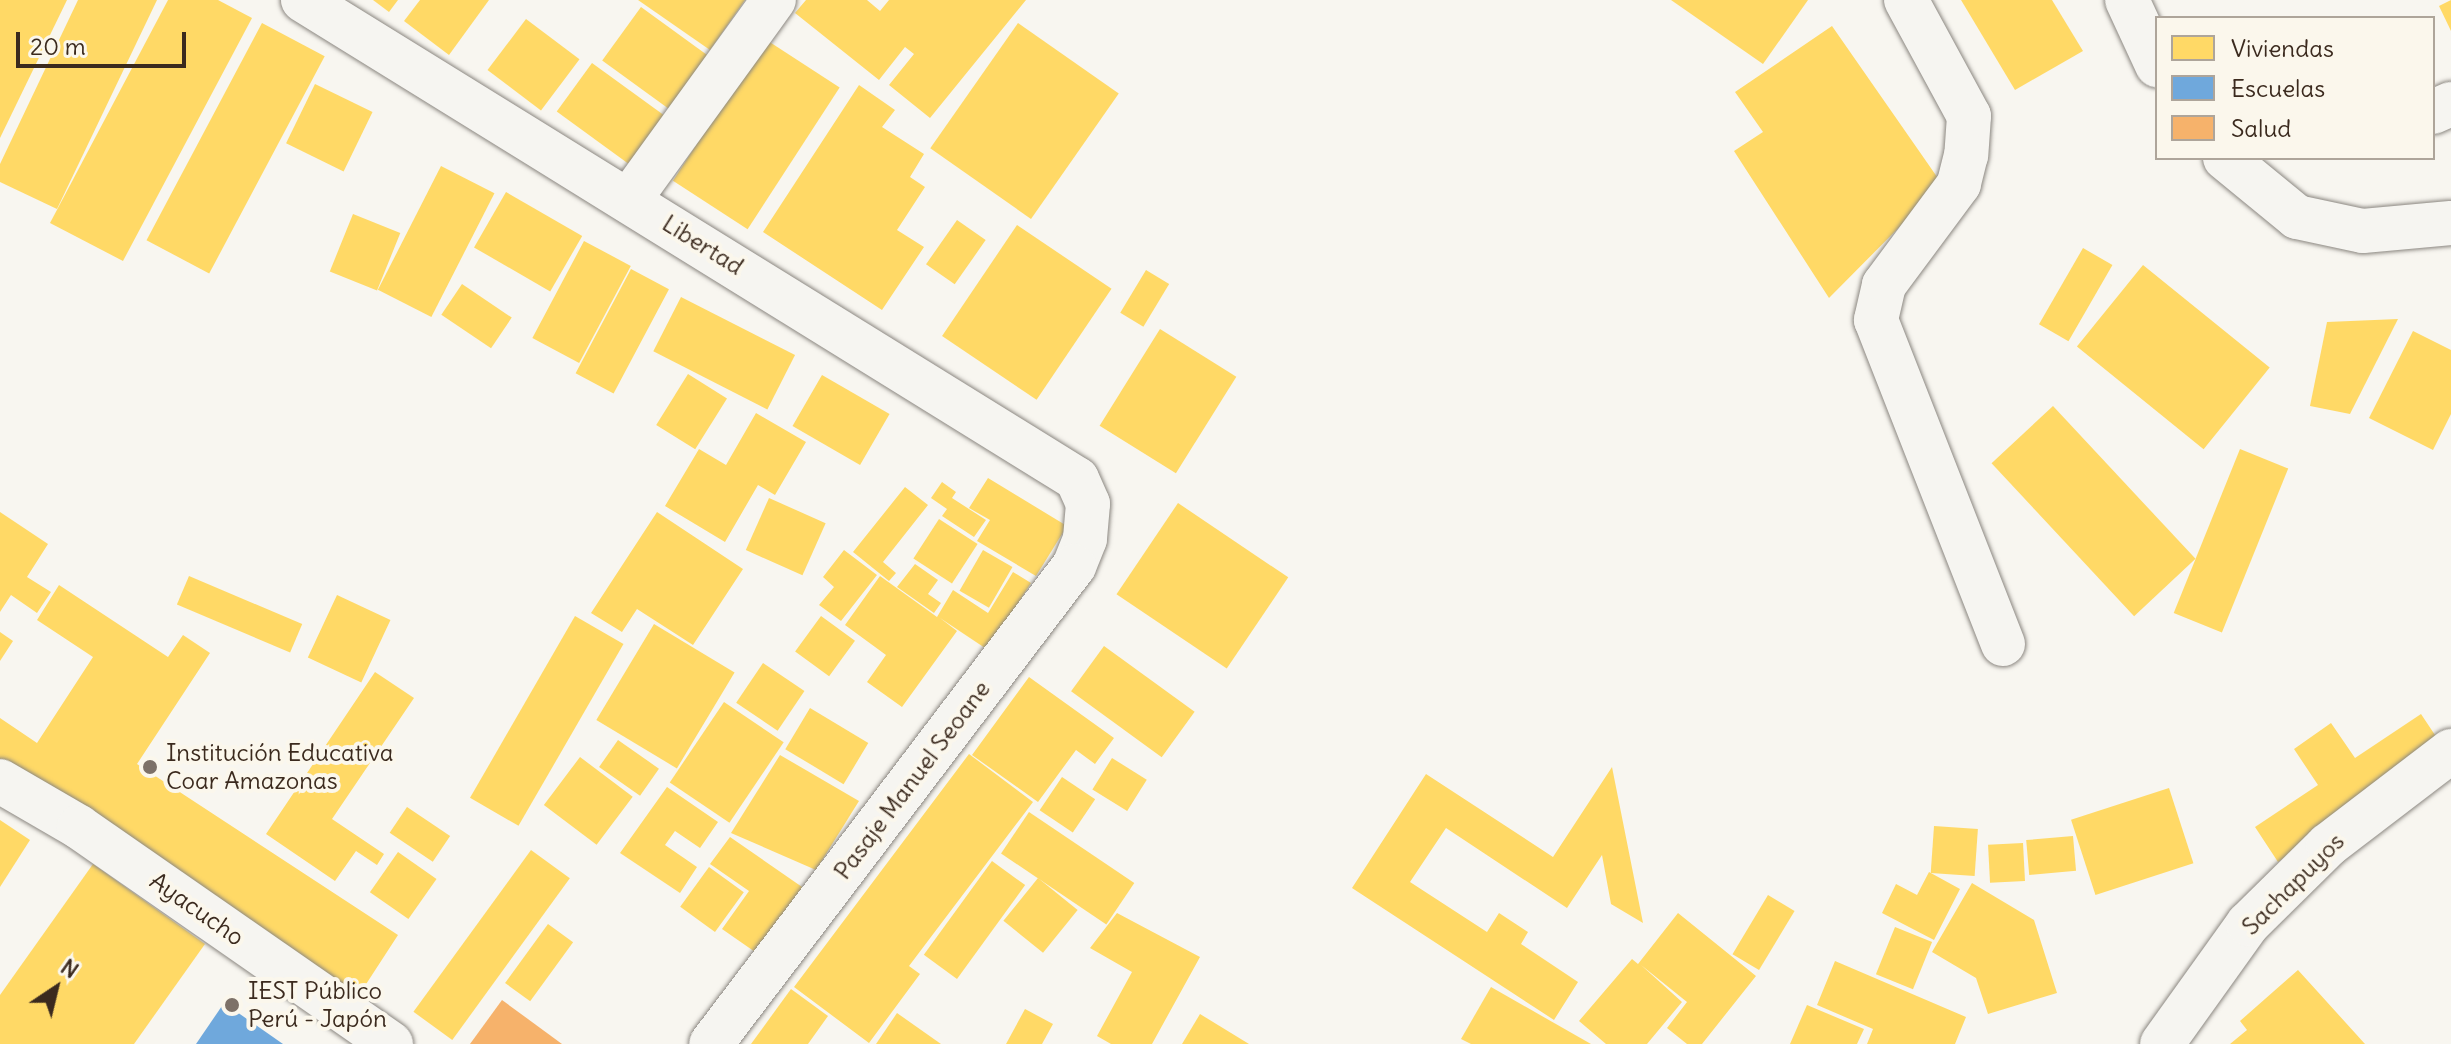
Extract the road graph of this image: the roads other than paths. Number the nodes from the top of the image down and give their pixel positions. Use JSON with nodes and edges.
{"nodes":[{"id":1,"x":303,"y":0,"type":"edge"},
{"id":2,"x":774,"y":0,"type":"edge"},
{"id":3,"x":1906,"y":0,"type":"edge"},
{"id":4,"x":2127,"y":0,"type":"edge"},
{"id":5,"x":2155,"y":61,"type":"edge"},
{"id":6,"x":2227,"y":160,"type":"edge"},
{"id":7,"x":629,"y":200,"type":"junction"},
{"id":8,"x":2451,"y":223,"type":"edge"},
{"id":9,"x":1088,"y":504,"type":"joint"},
{"id":10,"x":2003,"y":644,"type":"dead end"},
{"id":11,"x":2451,"y":751,"type":"edge"},
{"id":12,"x":0,"y":781,"type":"edge"},
{"id":13,"x":391,"y":1044,"type":"edge"},
{"id":14,"x":711,"y":1044,"type":"edge"},
{"id":15,"x":2162,"y":1044,"type":"edge"}],
"edges":[{"from":1,"to":7,"type":"main road","name":"Libertad"},
{"from":2,"to":7,"type":"main road"},
{"from":3,"to":10,"type":"main road"},
{"from":4,"to":5,"type":"main road"},
{"from":6,"to":8,"type":"main road"},
{"from":7,"to":9,"type":"main road","name":"Libertad"},
{"from":9,"to":14,"type":"main road","name":"Pasaje Manuel Seoane"},
{"from":11,"to":15,"type":"main road","name":"Sachapuyos"},
{"from":12,"to":13,"type":"main road","name":"Ayacucho"}]}
